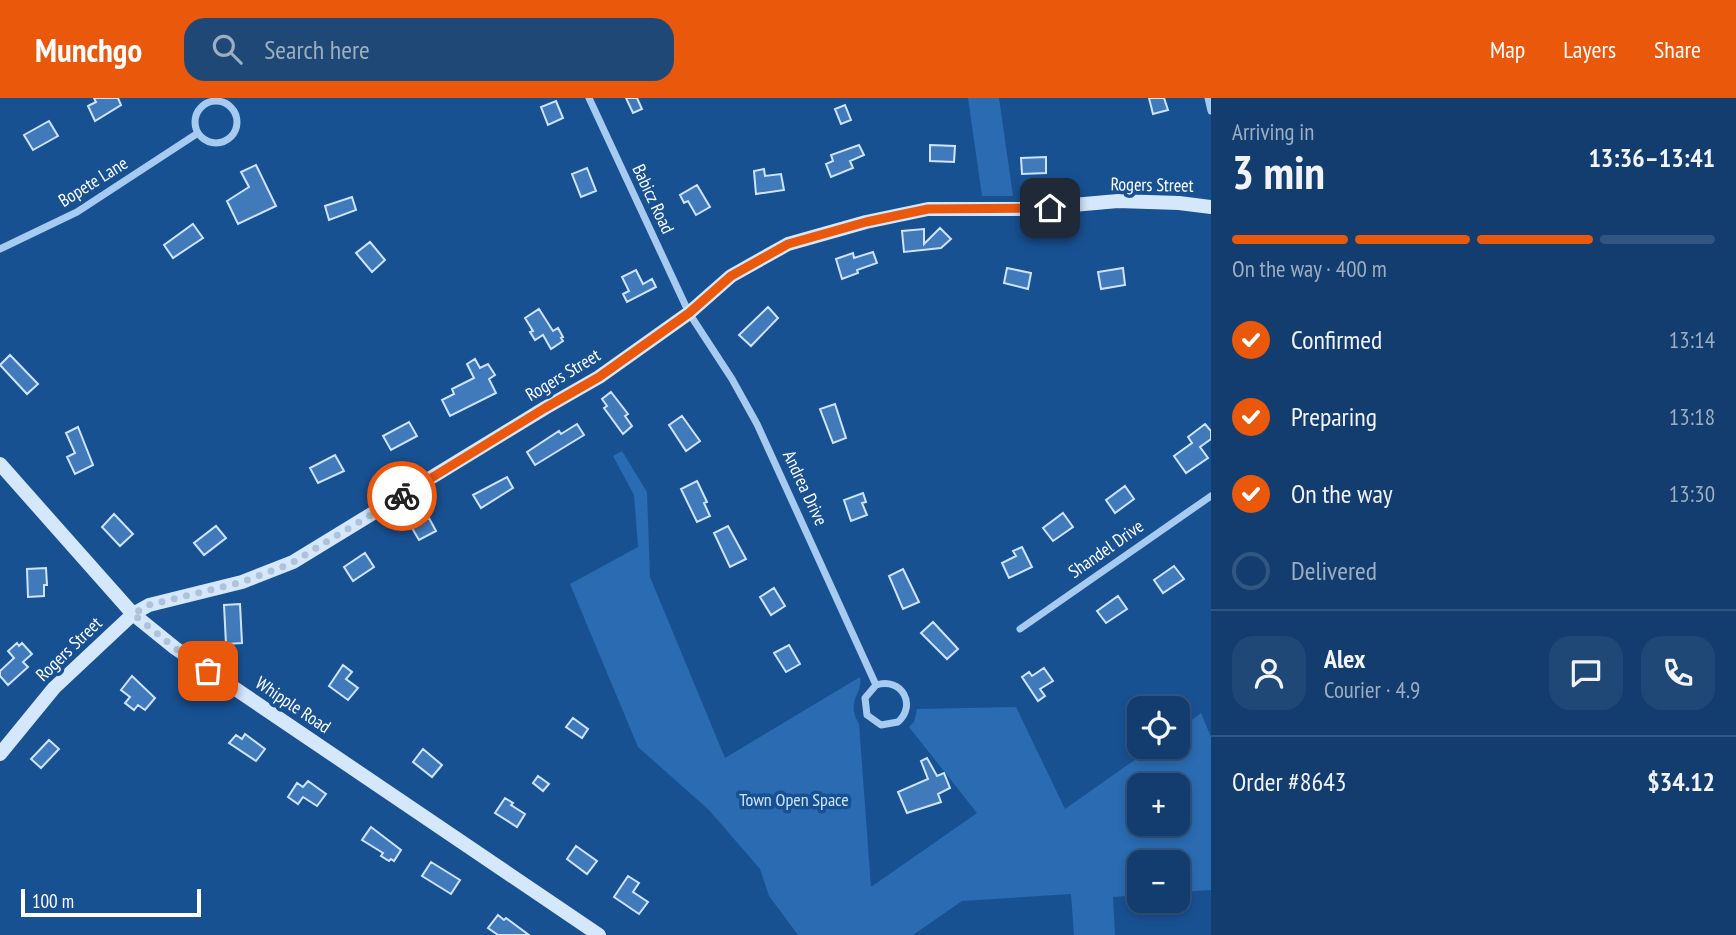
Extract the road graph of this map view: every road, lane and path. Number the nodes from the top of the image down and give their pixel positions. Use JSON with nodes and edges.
{"nodes":[{"id":1,"x":589,"y":98,"type":"edge"},
{"id":2,"x":1208,"y":98,"type":"edge"},
{"id":3,"x":1211,"y":111,"type":"edge"},
{"id":4,"x":198,"y":133,"type":"junction"},
{"id":5,"x":1211,"y":207,"type":"edge"},
{"id":6,"x":0,"y":249,"type":"edge"},
{"id":7,"x":689,"y":313,"type":"junction"},
{"id":8,"x":0,"y":464,"type":"edge"},
{"id":9,"x":1211,"y":496,"type":"edge"},
{"id":10,"x":133,"y":614,"type":"junction"},
{"id":11,"x":1020,"y":629,"type":"dead end"},
{"id":12,"x":876,"y":685,"type":"junction"},
{"id":13,"x":0,"y":754,"type":"edge"},
{"id":14,"x":599,"y":935,"type":"edge"}],
"edges":[{"from":1,"to":7,"type":"street","name":"Babicz Road"},
{"from":2,"to":3,"type":"street"},
{"from":4,"to":4,"type":"street"},
{"from":4,"to":6,"type":"street","name":"Bopete Lane"},
{"from":5,"to":7,"type":"street","name":"Rogers Street"},
{"from":7,"to":10,"type":"street","name":"Rogers Street"},
{"from":7,"to":12,"type":"street","name":"Andrea Drive"},
{"from":8,"to":10,"type":"street","name":"Whipple Road"},
{"from":9,"to":11,"type":"street","name":"Shandel Drive"},
{"from":10,"to":13,"type":"street","name":"Rogers Street"},
{"from":10,"to":14,"type":"street","name":"Whipple Road"},
{"from":12,"to":12,"type":"street"}]}
